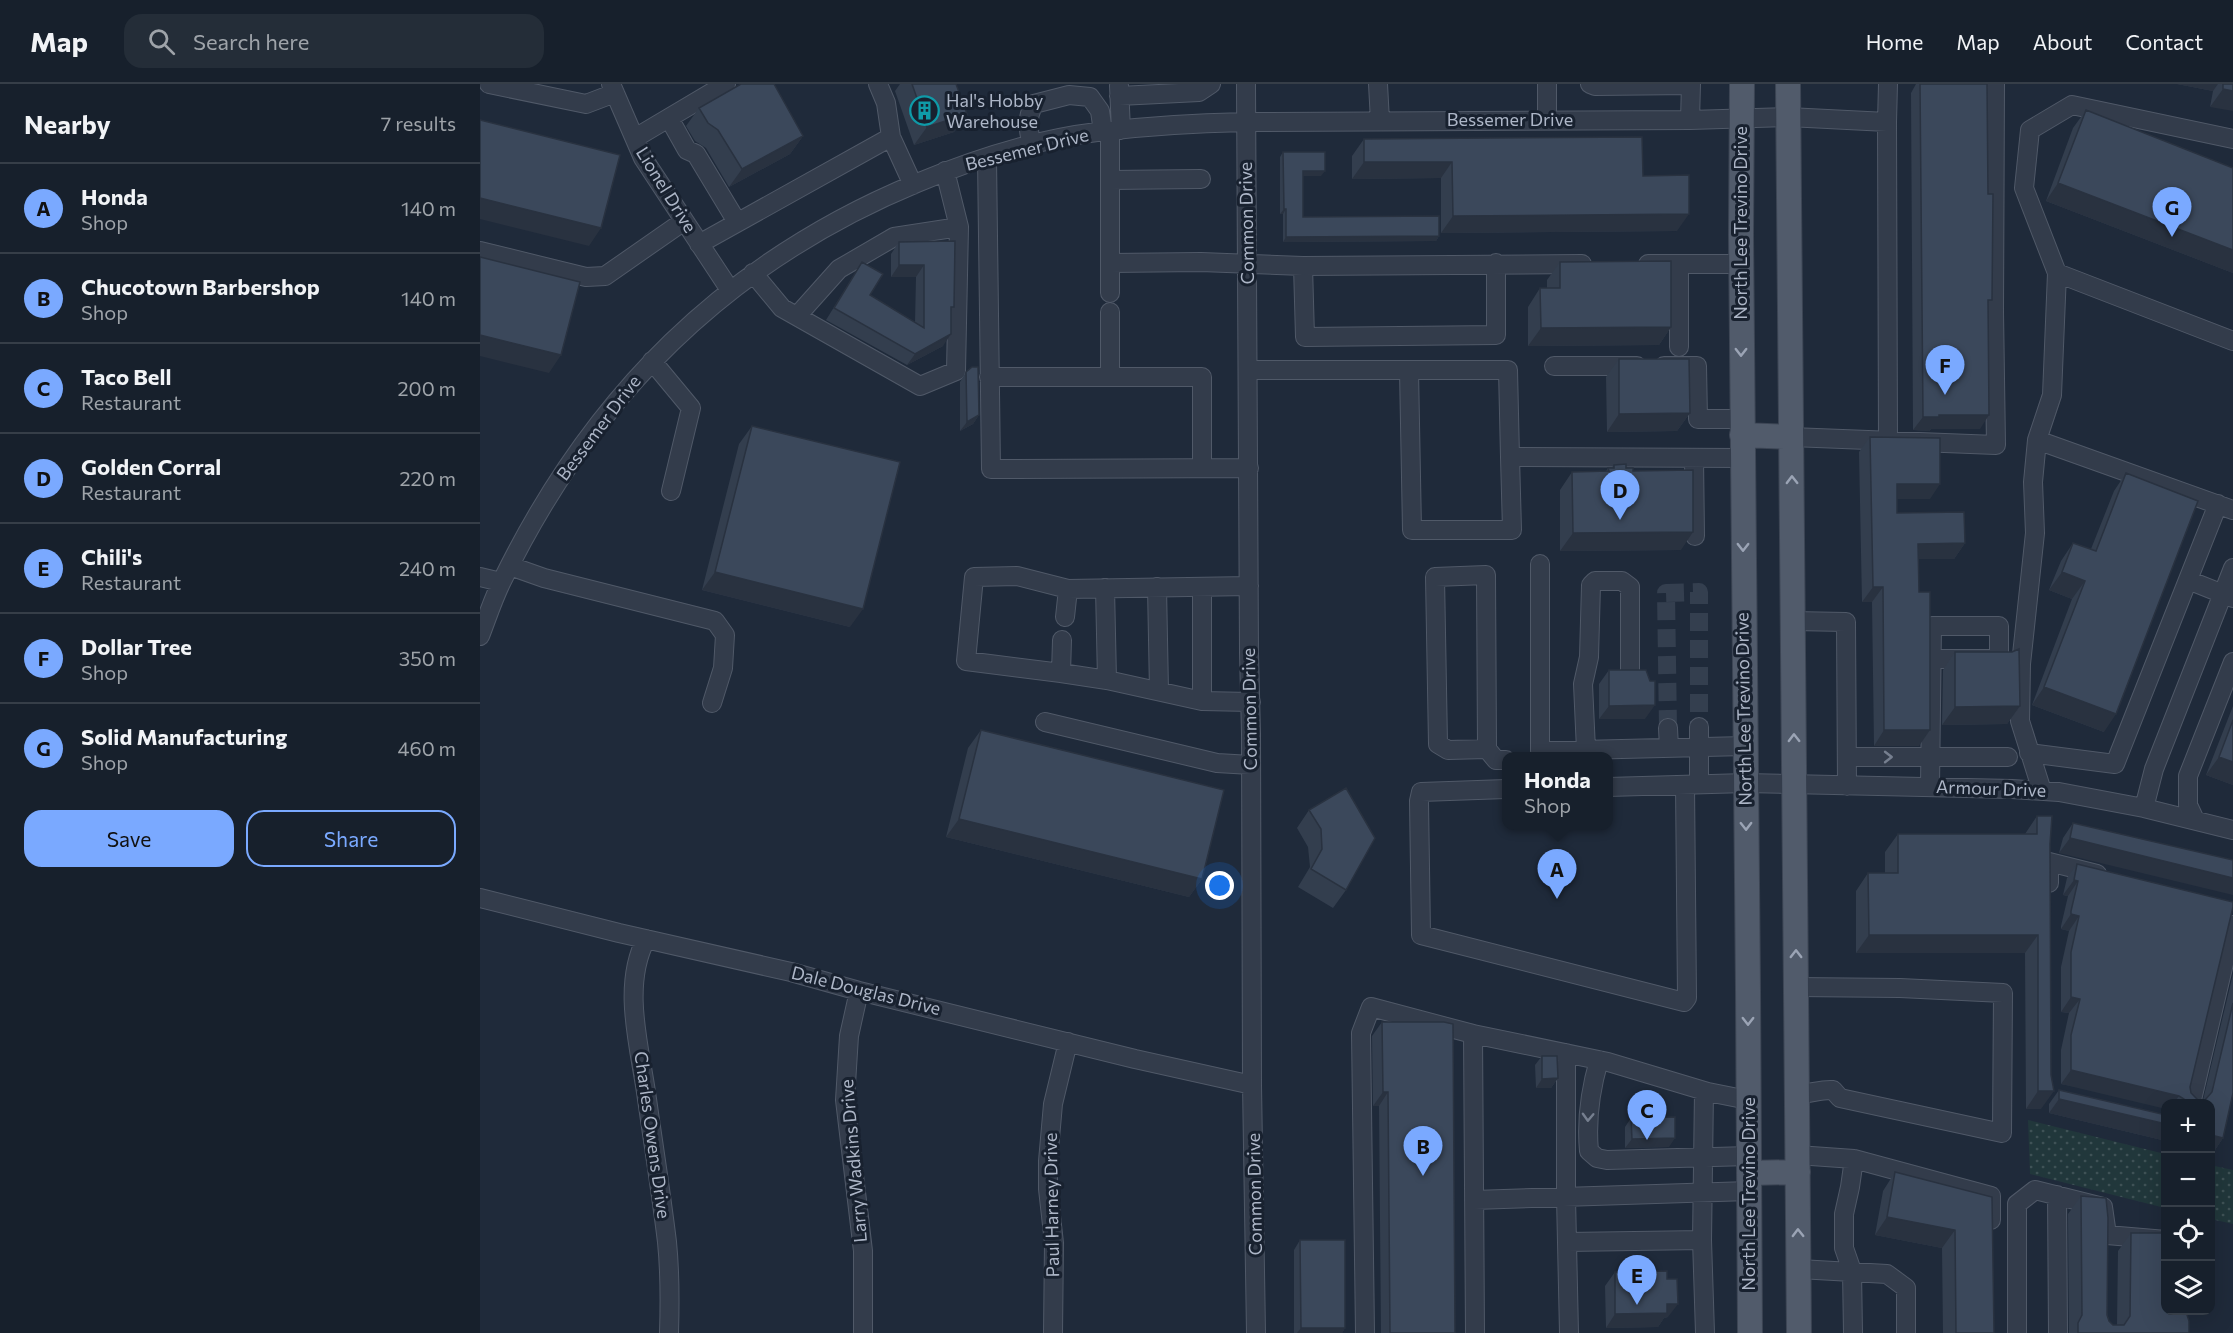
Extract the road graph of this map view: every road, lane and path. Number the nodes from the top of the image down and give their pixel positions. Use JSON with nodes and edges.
{"nodes":[{"id":1,"x":489,"y":84,"type":"edge"},
{"id":2,"x":726,"y":84,"type":"edge"},
{"id":3,"x":879,"y":84,"type":"edge"},
{"id":4,"x":1211,"y":84,"type":"edge"},
{"id":5,"x":1246,"y":84,"type":"edge"},
{"id":6,"x":1378,"y":84,"type":"edge"},
{"id":7,"x":1547,"y":84,"type":"edge"},
{"id":8,"x":1590,"y":84,"type":"edge"},
{"id":9,"x":1690,"y":84,"type":"edge"},
{"id":10,"x":1742,"y":84,"type":"edge"},
{"id":11,"x":1788,"y":84,"type":"edge"},
{"id":12,"x":1888,"y":84,"type":"edge"},
{"id":13,"x":1995,"y":84,"type":"edge"},
{"id":14,"x":613,"y":88,"type":"edge"},
{"id":15,"x":1119,"y":90,"type":"edge"},
{"id":16,"x":1788,"y":117,"type":"junction"},
{"id":17,"x":669,"y":118,"type":"junction"},
{"id":18,"x":1741,"y":118,"type":"junction"},
{"id":19,"x":1547,"y":120,"type":"junction"},
{"id":20,"x":1690,"y":120,"type":"junction"},
{"id":21,"x":1380,"y":121,"type":"junction"},
{"id":22,"x":1246,"y":122,"type":"junction"},
{"id":23,"x":1887,"y":122,"type":"junction"},
{"id":24,"x":1111,"y":131,"type":"junction"},
{"id":25,"x":891,"y":136,"type":"junction"},
{"id":26,"x":634,"y":138,"type":"junction"},
{"id":27,"x":2233,"y":139,"type":"edge"},
{"id":28,"x":1032,"y":146,"type":"junction"},
{"id":29,"x":987,"y":158,"type":"junction"},
{"id":30,"x":945,"y":171,"type":"junction"},
{"id":31,"x":1201,"y":179,"type":"dead end"},
{"id":32,"x":1110,"y":180,"type":"junction"},
{"id":33,"x":913,"y":184,"type":"junction"},
{"id":34,"x":684,"y":220,"type":"junction"},
{"id":35,"x":737,"y":222,"type":"junction"},
{"id":36,"x":959,"y":227,"type":"junction"},
{"id":37,"x":699,"y":244,"type":"junction"},
{"id":38,"x":480,"y":251,"type":"edge"},
{"id":39,"x":1110,"y":263,"type":"junction"},
{"id":40,"x":1496,"y":263,"type":"junction"},
{"id":41,"x":1599,"y":264,"type":"edge"},
{"id":42,"x":1634,"y":264,"type":"edge"},
{"id":43,"x":1679,"y":264,"type":"junction"},
{"id":44,"x":1741,"y":264,"type":"junction"},
{"id":45,"x":1247,"y":265,"type":"junction"},
{"id":46,"x":1303,"y":266,"type":"junction"},
{"id":47,"x":753,"y":273,"type":"junction"},
{"id":48,"x":2057,"y":273,"type":"junction"},
{"id":49,"x":730,"y":290,"type":"junction"},
{"id":50,"x":1110,"y":293,"type":"dead end"},
{"id":51,"x":1110,"y":312,"type":"dead end"},
{"id":52,"x":796,"y":316,"type":"junction"},
{"id":53,"x":2232,"y":339,"type":"edge"},
{"id":54,"x":1679,"y":347,"type":"dead end"},
{"id":55,"x":652,"y":361,"type":"junction"},
{"id":56,"x":1554,"y":366,"type":"dead end"},
{"id":57,"x":1248,"y":370,"type":"junction"},
{"id":58,"x":1409,"y":370,"type":"junction"},
{"id":59,"x":989,"y":377,"type":"junction"},
{"id":60,"x":1110,"y":377,"type":"junction"},
{"id":61,"x":1791,"y":437,"type":"junction"},
{"id":62,"x":1742,"y":438,"type":"junction"},
{"id":63,"x":2037,"y":440,"type":"junction"},
{"id":64,"x":1888,"y":441,"type":"junction"},
{"id":65,"x":1510,"y":456,"type":"junction"},
{"id":66,"x":1694,"y":458,"type":"junction"},
{"id":67,"x":1202,"y":468,"type":"junction"},
{"id":68,"x":1249,"y":468,"type":"junction"},
{"id":69,"x":671,"y":491,"type":"dead end"},
{"id":70,"x":2225,"y":507,"type":"edge"},
{"id":71,"x":1695,"y":536,"type":"edge"},
{"id":72,"x":1540,"y":564,"type":"dead end"},
{"id":73,"x":2233,"y":568,"type":"edge"},
{"id":74,"x":506,"y":574,"type":"junction"},
{"id":75,"x":480,"y":577,"type":"edge"},
{"id":76,"x":2188,"y":580,"type":"junction"},
{"id":77,"x":1202,"y":586,"type":"junction"},
{"id":78,"x":1249,"y":586,"type":"junction"},
{"id":79,"x":1157,"y":587,"type":"junction"},
{"id":80,"x":1105,"y":588,"type":"junction"},
{"id":81,"x":1068,"y":589,"type":"junction"},
{"id":82,"x":2228,"y":596,"type":"edge"},
{"id":83,"x":1065,"y":617,"type":"dead end"},
{"id":84,"x":1793,"y":621,"type":"junction"},
{"id":85,"x":480,"y":636,"type":"edge"},
{"id":86,"x":1062,"y":640,"type":"dead end"},
{"id":87,"x":1932,"y":659,"type":"edge"},
{"id":88,"x":2233,"y":662,"type":"edge"},
{"id":89,"x":1061,"y":673,"type":"junction"},
{"id":90,"x":1630,"y":673,"type":"edge"},
{"id":91,"x":1107,"y":680,"type":"junction"},
{"id":92,"x":1159,"y":691,"type":"junction"},
{"id":93,"x":1202,"y":700,"type":"junction"},
{"id":94,"x":1251,"y":702,"type":"junction"},
{"id":95,"x":711,"y":703,"type":"dead end"},
{"id":96,"x":1045,"y":722,"type":"dead end"},
{"id":97,"x":1699,"y":727,"type":"tunnel mouth"},
{"id":98,"x":1668,"y":728,"type":"tunnel mouth"},
{"id":99,"x":1745,"y":746,"type":"junction"},
{"id":100,"x":1699,"y":747,"type":"junction"},
{"id":101,"x":1669,"y":748,"type":"junction"},
{"id":102,"x":1487,"y":749,"type":"junction"},
{"id":103,"x":1586,"y":750,"type":"junction"},
{"id":104,"x":1533,"y":752,"type":"edge"},
{"id":105,"x":1560,"y":752,"type":"edge"},
{"id":106,"x":2029,"y":753,"type":"junction"},
{"id":107,"x":1930,"y":756,"type":"junction"},
{"id":108,"x":1847,"y":757,"type":"junction"},
{"id":109,"x":2008,"y":757,"type":"dead end"},
{"id":110,"x":1502,"y":760,"type":"edge"},
{"id":111,"x":1251,"y":765,"type":"junction"},
{"id":112,"x":1746,"y":783,"type":"junction"},
{"id":113,"x":1692,"y":784,"type":"junction"},
{"id":114,"x":1795,"y":784,"type":"junction"},
{"id":115,"x":1613,"y":786,"type":"edge"},
{"id":116,"x":1847,"y":786,"type":"junction"},
{"id":117,"x":1930,"y":786,"type":"junction"},
{"id":118,"x":1502,"y":789,"type":"edge"},
{"id":119,"x":2042,"y":791,"type":"junction"},
{"id":120,"x":2144,"y":808,"type":"junction"},
{"id":121,"x":2195,"y":820,"type":"junction"},
{"id":122,"x":2233,"y":830,"type":"edge"},
{"id":123,"x":2118,"y":879,"type":"edge"},
{"id":124,"x":480,"y":898,"type":"edge"},
{"id":125,"x":2049,"y":899,"type":"edge"},
{"id":126,"x":2233,"y":926,"type":"edge"},
{"id":127,"x":646,"y":939,"type":"junction"},
{"id":128,"x":1796,"y":987,"type":"junction"},
{"id":129,"x":859,"y":991,"type":"junction"},
{"id":130,"x":1473,"y":1034,"type":"junction"},
{"id":131,"x":1068,"y":1042,"type":"junction"},
{"id":132,"x":1566,"y":1053,"type":"junction"},
{"id":133,"x":1599,"y":1060,"type":"junction"},
{"id":134,"x":1252,"y":1085,"type":"junction"},
{"id":135,"x":1704,"y":1091,"type":"junction"},
{"id":136,"x":1804,"y":1094,"type":"junction"},
{"id":137,"x":2192,"y":1099,"type":"edge"},
{"id":138,"x":1748,"y":1100,"type":"junction"},
{"id":139,"x":1703,"y":1157,"type":"junction"},
{"id":140,"x":1854,"y":1159,"type":"junction"},
{"id":141,"x":1798,"y":1164,"type":"junction"},
{"id":142,"x":1749,"y":1173,"type":"junction"},
{"id":143,"x":1703,"y":1192,"type":"junction"},
{"id":144,"x":2057,"y":1196,"type":"junction"},
{"id":145,"x":1566,"y":1197,"type":"junction"},
{"id":146,"x":1474,"y":1200,"type":"junction"},
{"id":147,"x":2107,"y":1235,"type":"junction"},
{"id":148,"x":1702,"y":1240,"type":"junction"},
{"id":149,"x":2161,"y":1240,"type":"edge"},
{"id":150,"x":1567,"y":1242,"type":"junction"},
{"id":151,"x":1992,"y":1242,"type":"edge"},
{"id":152,"x":2107,"y":1257,"type":"edge"},
{"id":153,"x":1799,"y":1269,"type":"junction"},
{"id":154,"x":1852,"y":1271,"type":"junction"},
{"id":155,"x":669,"y":1333,"type":"edge"},
{"id":156,"x":863,"y":1333,"type":"edge"},
{"id":157,"x":1053,"y":1333,"type":"edge"},
{"id":158,"x":1256,"y":1333,"type":"edge"},
{"id":159,"x":1365,"y":1333,"type":"edge"},
{"id":160,"x":1475,"y":1333,"type":"edge"},
{"id":161,"x":1569,"y":1333,"type":"edge"},
{"id":162,"x":1705,"y":1333,"type":"edge"},
{"id":163,"x":1750,"y":1333,"type":"edge"},
{"id":164,"x":1799,"y":1333,"type":"edge"},
{"id":165,"x":1853,"y":1333,"type":"edge"},
{"id":166,"x":1906,"y":1333,"type":"edge"},
{"id":167,"x":2017,"y":1333,"type":"edge"},
{"id":168,"x":2058,"y":1333,"type":"edge"}],
"edges":[{"from":1,"to":14,"type":"street"},
{"from":2,"to":17,"type":"street"},
{"from":3,"to":25,"type":"street"},
{"from":4,"to":15,"type":"street"},
{"from":5,"to":22,"type":"street","name":"Common Drive"},
{"from":6,"to":21,"type":"street"},
{"from":7,"to":19,"type":"street"},
{"from":8,"to":9,"type":"street"},
{"from":9,"to":20,"type":"street"},
{"from":10,"to":18,"type":"main road","name":"North Lee Trevino Drive"},
{"from":11,"to":16,"type":"main road"},
{"from":12,"to":23,"type":"street"},
{"from":13,"to":64,"type":"street"},
{"from":14,"to":26,"type":"street","name":"Lionel Drive"},
{"from":15,"to":24,"type":"street"},
{"from":16,"to":18,"type":"street","name":"Bessemer Drive"},
{"from":16,"to":23,"type":"street","name":"Bessemer Drive"},
{"from":16,"to":61,"type":"main road"},
{"from":17,"to":26,"type":"street"},
{"from":17,"to":35,"type":"street"},
{"from":18,"to":20,"type":"street","name":"Bessemer Drive"},
{"from":18,"to":44,"type":"main road","name":"North Lee Trevino Drive"},
{"from":19,"to":20,"type":"street","name":"Bessemer Drive"},
{"from":19,"to":21,"type":"street","name":"Bessemer Drive"},
{"from":21,"to":22,"type":"street","name":"Bessemer Drive"},
{"from":22,"to":24,"type":"street","name":"Bessemer Drive"},
{"from":22,"to":45,"type":"street","name":"Common Drive"},
{"from":23,"to":64,"type":"street"},
{"from":24,"to":28,"type":"street","name":"Bessemer Drive"},
{"from":24,"to":28,"type":"street"},
{"from":24,"to":32,"type":"street"},
{"from":25,"to":33,"type":"street"},
{"from":25,"to":35,"type":"street"},
{"from":26,"to":34,"type":"street","name":"Lionel Drive"},
{"from":27,"to":48,"type":"street"},
{"from":28,"to":29,"type":"street","name":"Bessemer Drive"},
{"from":29,"to":30,"type":"street","name":"Bessemer Drive"},
{"from":29,"to":59,"type":"street"},
{"from":30,"to":33,"type":"street","name":"Bessemer Drive"},
{"from":30,"to":36,"type":"street"},
{"from":31,"to":32,"type":"street"},
{"from":32,"to":39,"type":"street"},
{"from":33,"to":47,"type":"street","name":"Bessemer Drive"},
{"from":34,"to":37,"type":"street","name":"Lionel Drive"},
{"from":34,"to":38,"type":"street"},
{"from":35,"to":37,"type":"street"},
{"from":36,"to":52,"type":"street"},
{"from":36,"to":52,"type":"street"},
{"from":37,"to":49,"type":"street","name":"Lionel Drive"},
{"from":39,"to":45,"type":"street"},
{"from":39,"to":50,"type":"street"},
{"from":40,"to":41,"type":"street"},
{"from":40,"to":46,"type":"street"},
{"from":40,"to":46,"type":"street"},
{"from":42,"to":43,"type":"street"},
{"from":43,"to":44,"type":"street"},
{"from":43,"to":54,"type":"street"},
{"from":44,"to":62,"type":"main road","name":"North Lee Trevino Drive","one_way":true},
{"from":45,"to":46,"type":"street"},
{"from":45,"to":57,"type":"street","name":"Common Drive"},
{"from":47,"to":49,"type":"street","name":"Bessemer Drive"},
{"from":47,"to":52,"type":"street"},
{"from":48,"to":53,"type":"street"},
{"from":48,"to":63,"type":"street"},
{"from":49,"to":55,"type":"street","name":"Bessemer Drive"},
{"from":51,"to":60,"type":"street"},
{"from":55,"to":69,"type":"street"},
{"from":55,"to":74,"type":"street","name":"Bessemer Drive"},
{"from":56,"to":62,"type":"street"},
{"from":57,"to":58,"type":"street"},
{"from":57,"to":68,"type":"street","name":"Common Drive"},
{"from":58,"to":65,"type":"street"},
{"from":58,"to":65,"type":"street"},
{"from":59,"to":60,"type":"street"},
{"from":59,"to":67,"type":"street"},
{"from":60,"to":67,"type":"street"},
{"from":61,"to":62,"type":"main road"},
{"from":61,"to":64,"type":"street"},
{"from":84,"to":61,"type":"main road","one_way":true},
{"from":62,"to":66,"type":"street"},
{"from":62,"to":99,"type":"main road","name":"North Lee Trevino Drive","one_way":true},
{"from":63,"to":70,"type":"street"},
{"from":63,"to":106,"type":"street"},
{"from":65,"to":66,"type":"street"},
{"from":66,"to":71,"type":"street"},
{"from":67,"to":68,"type":"street"},
{"from":68,"to":78,"type":"street","name":"Common Drive"},
{"from":70,"to":76,"type":"street"},
{"from":72,"to":104,"type":"street"},
{"from":73,"to":82,"type":"street"},
{"from":74,"to":75,"type":"street"},
{"from":74,"to":85,"type":"street","name":"Bessemer Drive"},
{"from":74,"to":95,"type":"street"},
{"from":76,"to":82,"type":"street"},
{"from":76,"to":106,"type":"street"},
{"from":77,"to":78,"type":"street"},
{"from":77,"to":79,"type":"street"},
{"from":77,"to":93,"type":"street"},
{"from":78,"to":94,"type":"street","name":"Common Drive"},
{"from":79,"to":80,"type":"street"},
{"from":79,"to":92,"type":"street"},
{"from":80,"to":81,"type":"street"},
{"from":80,"to":91,"type":"street"},
{"from":81,"to":83,"type":"street"},
{"from":81,"to":89,"type":"street"},
{"from":82,"to":120,"type":"street"},
{"from":84,"to":108,"type":"street"},
{"from":114,"to":84,"type":"main road","one_way":true},
{"from":86,"to":89,"type":"street"},
{"from":87,"to":107,"type":"street"},
{"from":88,"to":121,"type":"street"},
{"from":89,"to":91,"type":"street"},
{"from":90,"to":103,"type":"street"},
{"from":91,"to":92,"type":"street"},
{"from":92,"to":93,"type":"street"},
{"from":93,"to":94,"type":"street"},
{"from":94,"to":111,"type":"street","name":"Common Drive"},
{"from":96,"to":111,"type":"street"},
{"from":97,"to":100,"type":"street"},
{"from":98,"to":101,"type":"street"},
{"from":99,"to":100,"type":"street"},
{"from":99,"to":112,"type":"main road","name":"North Lee Trevino Drive"},
{"from":100,"to":101,"type":"street"},
{"from":100,"to":113,"type":"street"},
{"from":101,"to":103,"type":"street"},
{"from":102,"to":102,"type":"street"},
{"from":102,"to":110,"type":"street"},
{"from":103,"to":105,"type":"street"},
{"from":106,"to":119,"type":"street"},
{"from":108,"to":107,"type":"street","one_way":true},
{"from":107,"to":109,"type":"street"},
{"from":107,"to":117,"type":"street"},
{"from":108,"to":116,"type":"street"},
{"from":111,"to":134,"type":"street","name":"Common Drive"},
{"from":112,"to":113,"type":"street","name":"Armour Drive"},
{"from":112,"to":114,"type":"street","name":"Armour Drive"},
{"from":112,"to":138,"type":"main road","name":"North Lee Trevino Drive","one_way":true},
{"from":113,"to":115,"type":"street","name":"Armour Drive"},
{"from":113,"to":118,"type":"street"},
{"from":114,"to":116,"type":"street","name":"Armour Drive"},
{"from":128,"to":114,"type":"main road","one_way":true},
{"from":116,"to":117,"type":"street","name":"Armour Drive"},
{"from":117,"to":119,"type":"street","name":"Armour Drive"},
{"from":119,"to":120,"type":"street","name":"Armour Drive"},
{"from":120,"to":121,"type":"street","name":"Armour Drive"},
{"from":121,"to":122,"type":"street","name":"Armour Drive"},
{"from":123,"to":125,"type":"street"},
{"from":124,"to":127,"type":"street","name":"Dale Douglas Drive"},
{"from":126,"to":137,"type":"street"},
{"from":127,"to":129,"type":"street","name":"Dale Douglas Drive"},
{"from":127,"to":155,"type":"street","name":"Charles Owens Drive"},
{"from":128,"to":136,"type":"main road"},
{"from":128,"to":136,"type":"street"},
{"from":129,"to":131,"type":"street","name":"Dale Douglas Drive"},
{"from":129,"to":156,"type":"street","name":"Larry Wadkins Drive"},
{"from":130,"to":132,"type":"street"},
{"from":130,"to":146,"type":"street"},
{"from":130,"to":159,"type":"street"},
{"from":131,"to":134,"type":"street","name":"Dale Douglas Drive"},
{"from":131,"to":157,"type":"street","name":"Paul Harney Drive"},
{"from":132,"to":133,"type":"street"},
{"from":132,"to":145,"type":"street"},
{"from":133,"to":135,"type":"street"},
{"from":133,"to":139,"type":"street","one_way":true},
{"from":134,"to":158,"type":"street","name":"Common Drive"},
{"from":135,"to":138,"type":"street"},
{"from":135,"to":139,"type":"street"},
{"from":136,"to":141,"type":"main road"},
{"from":138,"to":142,"type":"main road","name":"North Lee Trevino Drive"},
{"from":139,"to":142,"type":"street"},
{"from":139,"to":143,"type":"street"},
{"from":140,"to":141,"type":"street"},
{"from":140,"to":151,"type":"street"},
{"from":140,"to":154,"type":"street"},
{"from":141,"to":142,"type":"main road"},
{"from":153,"to":141,"type":"main road","one_way":true},
{"from":142,"to":143,"type":"street"},
{"from":142,"to":163,"type":"main road","name":"North Lee Trevino Drive"},
{"from":143,"to":145,"type":"street"},
{"from":143,"to":148,"type":"street"},
{"from":144,"to":147,"type":"street"},
{"from":144,"to":167,"type":"street"},
{"from":144,"to":168,"type":"street"},
{"from":145,"to":146,"type":"street"},
{"from":145,"to":150,"type":"street"},
{"from":146,"to":160,"type":"street"},
{"from":147,"to":149,"type":"street"},
{"from":147,"to":152,"type":"street"},
{"from":148,"to":150,"type":"street"},
{"from":148,"to":162,"type":"street"},
{"from":150,"to":161,"type":"street"},
{"from":153,"to":154,"type":"street"},
{"from":153,"to":164,"type":"main road"},
{"from":154,"to":165,"type":"street"},
{"from":154,"to":166,"type":"street"}]}
